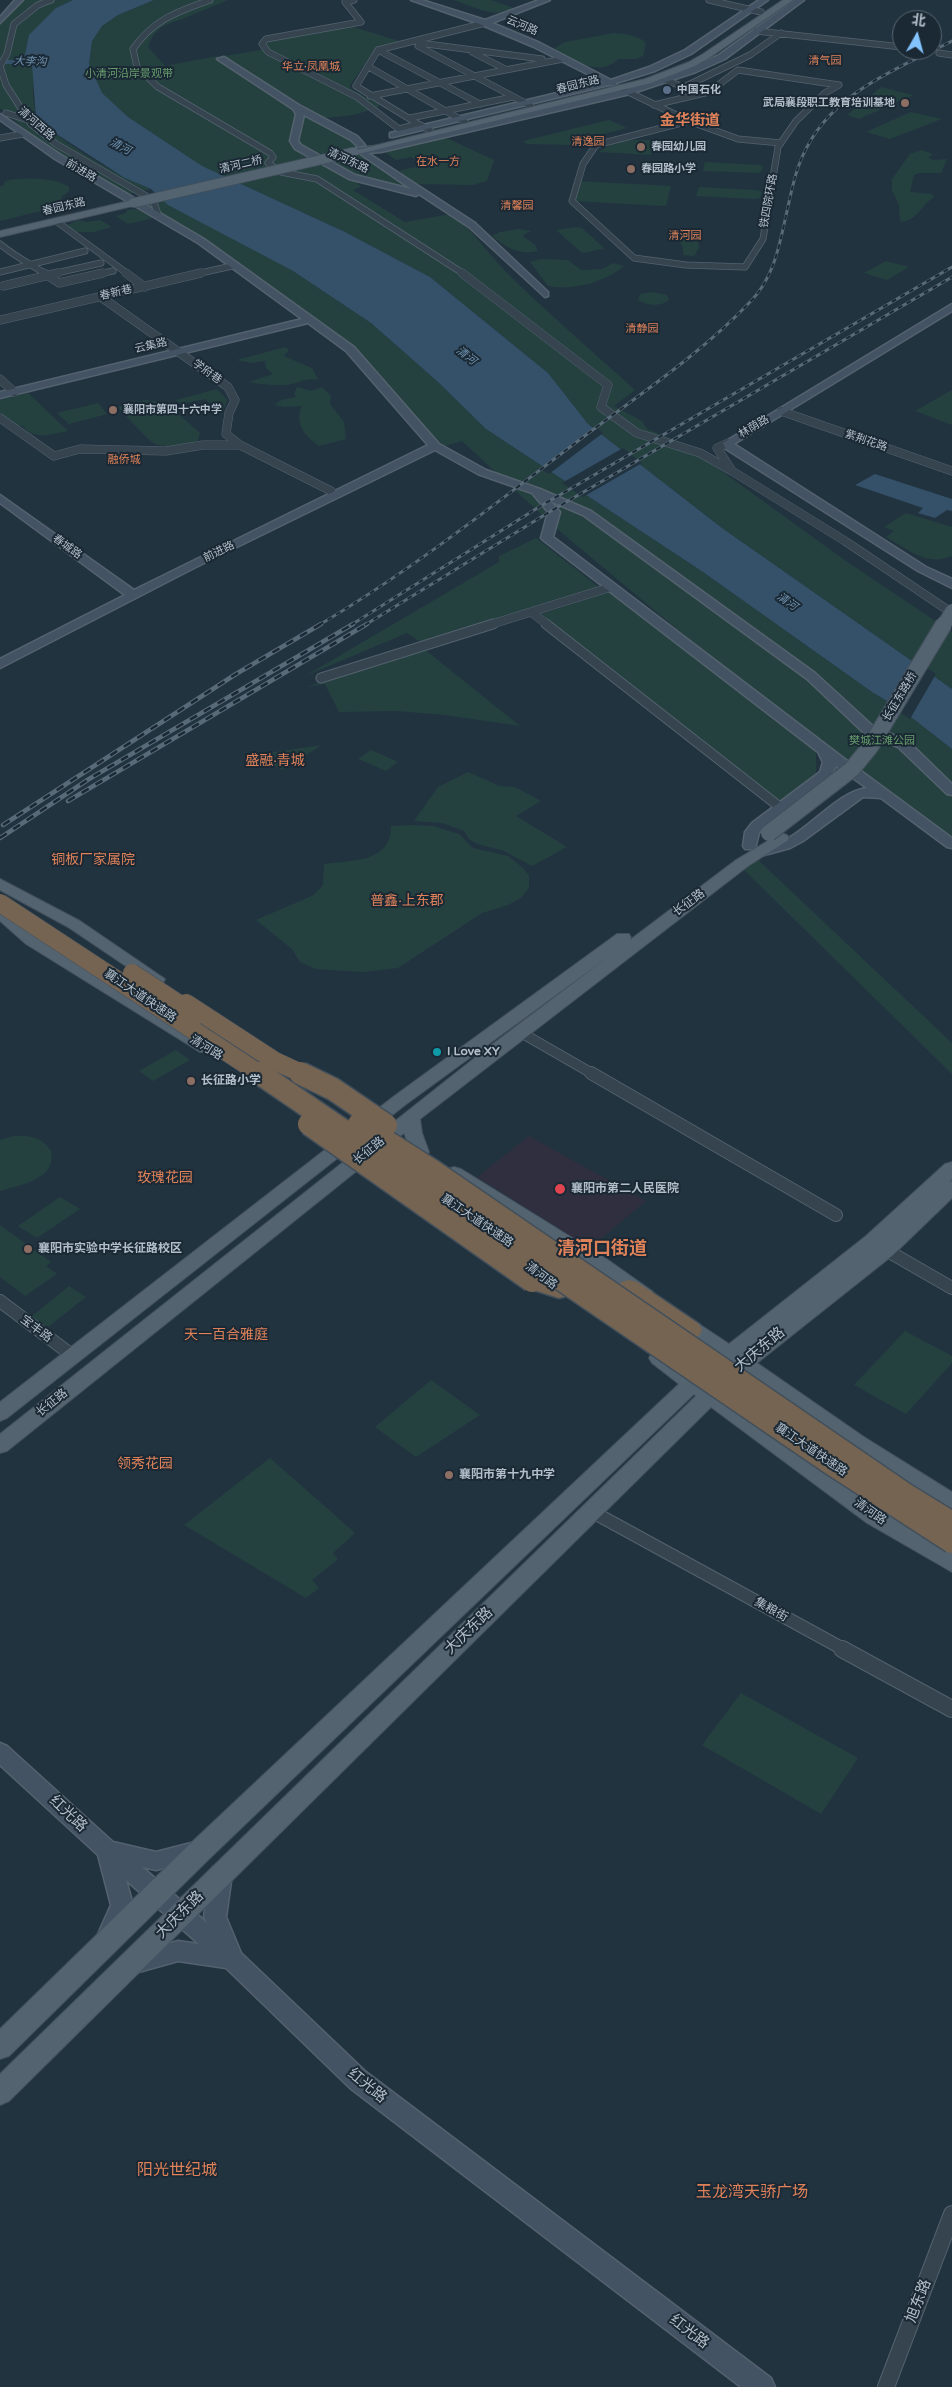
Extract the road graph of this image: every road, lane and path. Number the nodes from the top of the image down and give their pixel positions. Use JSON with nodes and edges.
{"nodes":[{"id":1,"x":14,"y":0,"type":"edge"},
{"id":2,"x":19,"y":0,"type":"edge"},
{"id":3,"x":51,"y":0,"type":"edge"},
{"id":4,"x":210,"y":0,"type":"edge"},
{"id":5,"x":354,"y":0,"type":"edge"},
{"id":6,"x":415,"y":0,"type":"edge"},
{"id":7,"x":546,"y":0,"type":"edge"},
{"id":8,"x":709,"y":0,"type":"edge"},
{"id":9,"x":764,"y":0,"type":"edge"},
{"id":10,"x":790,"y":1,"type":"edge"},
{"id":11,"x":750,"y":10,"type":"junction"},
{"id":12,"x":0,"y":16,"type":"edge"},
{"id":13,"x":765,"y":16,"type":"junction"},
{"id":14,"x":0,"y":22,"type":"edge"},
{"id":15,"x":485,"y":23,"type":"junction"},
{"id":16,"x":751,"y":30,"type":"junction"},
{"id":17,"x":780,"y":34,"type":"junction"},
{"id":18,"x":412,"y":42,"type":"junction"},
{"id":19,"x":892,"y":46,"type":"edge"},
{"id":20,"x":464,"y":48,"type":"junction"},
{"id":21,"x":378,"y":50,"type":"junction"},
{"id":22,"x":688,"y":52,"type":"junction"},
{"id":23,"x":709,"y":54,"type":"junction"},
{"id":24,"x":699,"y":55,"type":"junction"},
{"id":25,"x":722,"y":56,"type":"junction"},
{"id":26,"x":4,"y":57,"type":"edge"},
{"id":27,"x":221,"y":59,"type":"dead end"},
{"id":28,"x":563,"y":59,"type":"junction"},
{"id":29,"x":553,"y":60,"type":"junction"},
{"id":30,"x":0,"y":66,"type":"edge"},
{"id":31,"x":369,"y":67,"type":"junction"},
{"id":32,"x":505,"y":69,"type":"junction"},
{"id":33,"x":473,"y":75,"type":"junction"},
{"id":34,"x":665,"y":80,"type":"junction"},
{"id":35,"x":439,"y":82,"type":"junction"},
{"id":36,"x":617,"y":87,"type":"junction"},
{"id":37,"x":406,"y":88,"type":"junction"},
{"id":38,"x":370,"y":96,"type":"junction"},
{"id":39,"x":513,"y":97,"type":"junction"},
{"id":40,"x":480,"y":104,"type":"junction"},
{"id":41,"x":528,"y":105,"type":"junction"},
{"id":42,"x":654,"y":105,"type":"junction"},
{"id":43,"x":296,"y":107,"type":"junction"},
{"id":44,"x":446,"y":111,"type":"junction"},
{"id":45,"x":2,"y":112,"type":"edge"},
{"id":46,"x":317,"y":118,"type":"junction"},
{"id":47,"x":410,"y":118,"type":"junction"},
{"id":48,"x":28,"y":120,"type":"junction"},
{"id":49,"x":299,"y":120,"type":"junction"},
{"id":50,"x":462,"y":120,"type":"junction"},
{"id":51,"x":689,"y":121,"type":"junction"},
{"id":52,"x":424,"y":127,"type":"junction"},
{"id":53,"x":23,"y":134,"type":"junction"},
{"id":54,"x":0,"y":138,"type":"edge"},
{"id":55,"x":781,"y":143,"type":"junction"},
{"id":56,"x":358,"y":148,"type":"junction"},
{"id":57,"x":58,"y":157,"type":"junction"},
{"id":58,"x":406,"y":182,"type":"junction"},
{"id":59,"x":392,"y":188,"type":"junction"},
{"id":60,"x":432,"y":199,"type":"junction"},
{"id":61,"x":131,"y":202,"type":"junction"},
{"id":62,"x":159,"y":218,"type":"junction"},
{"id":63,"x":56,"y":221,"type":"junction"},
{"id":64,"x":0,"y":230,"type":"edge"},
{"id":65,"x":0,"y":234,"type":"edge"},
{"id":66,"x":0,"y":244,"type":"edge"},
{"id":67,"x":85,"y":251,"type":"dead end"},
{"id":68,"x":102,"y":263,"type":"dead end"},
{"id":69,"x":31,"y":264,"type":"junction"},
{"id":70,"x":232,"y":266,"type":"junction"},
{"id":71,"x":113,"y":271,"type":"dead end"},
{"id":72,"x":0,"y":272,"type":"edge"},
{"id":73,"x":48,"y":276,"type":"junction"},
{"id":74,"x":3,"y":286,"type":"dead end"},
{"id":75,"x":145,"y":286,"type":"junction"},
{"id":76,"x":545,"y":294,"type":"dead end"},
{"id":77,"x":101,"y":297,"type":"junction"},
{"id":78,"x":952,"y":307,"type":"edge"},
{"id":79,"x":0,"y":320,"type":"edge"},
{"id":80,"x":308,"y":320,"type":"junction"},
{"id":81,"x":179,"y":352,"type":"junction"},
{"id":82,"x":0,"y":379,"type":"edge"},
{"id":83,"x":14,"y":392,"type":"junction"},
{"id":84,"x":0,"y":395,"type":"edge"},
{"id":85,"x":781,"y":411,"type":"junction"},
{"id":86,"x":0,"y":418,"type":"edge"},
{"id":87,"x":728,"y":442,"type":"junction"},
{"id":88,"x":432,"y":444,"type":"junction"},
{"id":89,"x":240,"y":445,"type":"junction"},
{"id":90,"x":418,"y":451,"type":"junction"},
{"id":91,"x":732,"y":471,"type":"junction"},
{"id":92,"x":952,"y":471,"type":"edge"},
{"id":93,"x":331,"y":491,"type":"junction"},
{"id":94,"x":536,"y":491,"type":"junction"},
{"id":95,"x":0,"y":498,"type":"edge"},
{"id":96,"x":0,"y":508,"type":"edge"},
{"id":97,"x":951,"y":579,"type":"edge"},
{"id":98,"x":611,"y":587,"type":"junction"},
{"id":99,"x":128,"y":596,"type":"junction"},
{"id":100,"x":952,"y":611,"type":"edge"},
{"id":101,"x":531,"y":612,"type":"junction"},
{"id":102,"x":952,"y":633,"type":"edge"},
{"id":103,"x":0,"y":658,"type":"edge"},
{"id":104,"x":0,"y":664,"type":"edge"},
{"id":105,"x":321,"y":678,"type":"dead end"},
{"id":106,"x":824,"y":749,"type":"junction"},
{"id":107,"x":842,"y":763,"type":"junction"},
{"id":108,"x":825,"y":775,"type":"junction"},
{"id":109,"x":871,"y":784,"type":"junction"},
{"id":110,"x":952,"y":791,"type":"edge"},
{"id":111,"x":860,"y":793,"type":"junction"},
{"id":112,"x":889,"y":797,"type":"junction"},
{"id":113,"x":781,"y":808,"type":"junction"},
{"id":114,"x":775,"y":835,"type":"junction"},
{"id":115,"x":952,"y":844,"type":"edge"},
{"id":116,"x":747,"y":854,"type":"junction"},
{"id":117,"x":0,"y":884,"type":"edge"},
{"id":118,"x":0,"y":890,"type":"edge"},
{"id":119,"x":0,"y":903,"type":"edge"},
{"id":120,"x":0,"y":913,"type":"edge"},
{"id":121,"x":152,"y":994,"type":"junction"},
{"id":122,"x":520,"y":1032,"type":"junction"},
{"id":123,"x":329,"y":1093,"type":"junction"},
{"id":124,"x":399,"y":1100,"type":"junction"},
{"id":125,"x":299,"y":1109,"type":"junction"},
{"id":126,"x":411,"y":1117,"type":"junction"},
{"id":127,"x":373,"y":1121,"type":"junction"},
{"id":128,"x":392,"y":1133,"type":"junction"},
{"id":129,"x":348,"y":1140,"type":"junction"},
{"id":130,"x":367,"y":1152,"type":"junction"},
{"id":131,"x":420,"y":1152,"type":"junction"},
{"id":132,"x":952,"y":1168,"type":"edge"},
{"id":133,"x":347,"y":1169,"type":"junction"},
{"id":134,"x":310,"y":1170,"type":"junction"},
{"id":135,"x":403,"y":1173,"type":"junction"},
{"id":136,"x":952,"y":1187,"type":"edge"},
{"id":137,"x":836,"y":1215,"type":"dead end"},
{"id":138,"x":886,"y":1250,"type":"junction"},
{"id":139,"x":952,"y":1288,"type":"edge"},
{"id":140,"x":559,"y":1290,"type":"junction"},
{"id":141,"x":0,"y":1301,"type":"edge"},
{"id":142,"x":691,"y":1330,"type":"junction"},
{"id":143,"x":73,"y":1356,"type":"junction"},
{"id":144,"x":737,"y":1359,"type":"junction"},
{"id":145,"x":701,"y":1390,"type":"junction"},
{"id":146,"x":0,"y":1413,"type":"edge"},
{"id":147,"x":0,"y":1444,"type":"edge"},
{"id":148,"x":898,"y":1469,"type":"junction"},
{"id":149,"x":952,"y":1503,"type":"edge"},
{"id":150,"x":860,"y":1505,"type":"junction"},
{"id":151,"x":591,"y":1511,"type":"junction"},
{"id":152,"x":952,"y":1523,"type":"edge"},
{"id":153,"x":952,"y":1542,"type":"edge"},
{"id":154,"x":952,"y":1563,"type":"edge"},
{"id":155,"x":952,"y":1709,"type":"edge"},
{"id":156,"x":0,"y":1752,"type":"edge"},
{"id":157,"x":107,"y":1850,"type":"junction"},
{"id":158,"x":202,"y":1850,"type":"junction"},
{"id":159,"x":221,"y":1874,"type":"junction"},
{"id":160,"x":158,"y":1894,"type":"junction"},
{"id":161,"x":181,"y":1914,"type":"junction"},
{"id":162,"x":104,"y":1947,"type":"junction"},
{"id":163,"x":232,"y":1959,"type":"junction"},
{"id":164,"x":130,"y":1964,"type":"junction"},
{"id":165,"x":0,"y":2047,"type":"edge"},
{"id":166,"x":0,"y":2092,"type":"edge"},
{"id":167,"x":952,"y":2214,"type":"edge"},
{"id":168,"x":762,"y":2387,"type":"edge"},
{"id":169,"x":886,"y":2387,"type":"edge"}],
"edges":[{"from":1,"to":12,"type":"street"},
{"from":2,"to":14,"type":"street"},
{"from":3,"to":26,"type":"street"},
{"from":4,"to":91,"type":"street"},
{"from":5,"to":52,"type":"street"},
{"from":6,"to":15,"type":"street","name":"云河路"},
{"from":7,"to":15,"type":"street"},
{"from":8,"to":11,"type":"street"},
{"from":9,"to":11,"type":"street"},
{"from":10,"to":13,"type":"main road","name":"春园东路"},
{"from":11,"to":13,"type":"street"},
{"from":11,"to":22,"type":"street"},
{"from":13,"to":16,"type":"main road","name":"春园东路"},
{"from":13,"to":24,"type":"main road","name":"春园东路"},
{"from":15,"to":18,"type":"street"},
{"from":15,"to":28,"type":"street","name":"云河路"},
{"from":16,"to":17,"type":"street"},
{"from":16,"to":23,"type":"main road","name":"春园东路"},
{"from":16,"to":25,"type":"street"},
{"from":17,"to":19,"type":"street"},
{"from":17,"to":34,"type":"street"},
{"from":18,"to":20,"type":"street"},
{"from":18,"to":21,"type":"street"},
{"from":18,"to":33,"type":"street"},
{"from":20,"to":29,"type":"street"},
{"from":20,"to":32,"type":"street"},
{"from":21,"to":31,"type":"street"},
{"from":21,"to":35,"type":"street"},
{"from":22,"to":24,"type":"street"},
{"from":22,"to":36,"type":"street"},
{"from":23,"to":25,"type":"street"},
{"from":23,"to":36,"type":"main road","name":"春园东路"},
{"from":24,"to":36,"type":"main road","name":"春园东路"},
{"from":25,"to":34,"type":"street"},
{"from":26,"to":30,"type":"street"},
{"from":27,"to":43,"type":"street","name":"清河东路"},
{"from":28,"to":29,"type":"street"},
{"from":28,"to":36,"type":"street","name":"云河路"},
{"from":29,"to":32,"type":"street"},
{"from":30,"to":48,"type":"street"},
{"from":31,"to":37,"type":"street"},
{"from":31,"to":38,"type":"street"},
{"from":32,"to":33,"type":"street"},
{"from":33,"to":35,"type":"street"},
{"from":33,"to":39,"type":"street"},
{"from":34,"to":36,"type":"street"},
{"from":35,"to":37,"type":"street"},
{"from":35,"to":40,"type":"street"},
{"from":36,"to":41,"type":"main road","name":"春园东路"},
{"from":36,"to":42,"type":"street"},
{"from":36,"to":56,"type":"main road","name":"春园东路"},
{"from":37,"to":38,"type":"street"},
{"from":37,"to":44,"type":"street"},
{"from":38,"to":47,"type":"street"},
{"from":39,"to":40,"type":"street"},
{"from":39,"to":41,"type":"street"},
{"from":40,"to":44,"type":"street"},
{"from":41,"to":50,"type":"main road","name":"春园东路"},
{"from":42,"to":51,"type":"street"},
{"from":42,"to":55,"type":"street","name":"铁四院环路"},
{"from":43,"to":46,"type":"street","name":"清河东路"},
{"from":43,"to":49,"type":"street","name":"清河东路"},
{"from":44,"to":47,"type":"street"},
{"from":44,"to":50,"type":"street"},
{"from":45,"to":48,"type":"street"},
{"from":45,"to":53,"type":"street"},
{"from":45,"to":57,"type":"street","name":"清河西路"},
{"from":46,"to":49,"type":"street"},
{"from":46,"to":56,"type":"street","name":"清河东路"},
{"from":47,"to":52,"type":"street"},
{"from":48,"to":62,"type":"street"},
{"from":49,"to":59,"type":"street","name":"清河东路"},
{"from":50,"to":52,"type":"main road","name":"春园东路"},
{"from":51,"to":55,"type":"street"},
{"from":51,"to":55,"type":"street","name":"铁四院环路"},
{"from":52,"to":56,"type":"main road","name":"春园东路"},
{"from":53,"to":54,"type":"street"},
{"from":53,"to":57,"type":"street"},
{"from":56,"to":58,"type":"street","name":"清河东路"},
{"from":56,"to":61,"type":"main road","name":"清河二桥","bridge":true},
{"from":57,"to":61,"type":"street","name":"前进路"},
{"from":58,"to":59,"type":"street"},
{"from":58,"to":60,"type":"street","name":"清河东路"},
{"from":59,"to":60,"type":"street","name":"清河东路"},
{"from":60,"to":76,"type":"street","name":"清河东路"},
{"from":61,"to":62,"type":"street","name":"前进路"},
{"from":61,"to":63,"type":"main road","name":"春园东路"},
{"from":61,"to":64,"type":"main road","name":"春园东路"},
{"from":62,"to":70,"type":"street","name":"前进路"},
{"from":63,"to":65,"type":"main road","name":"春园东路"},
{"from":63,"to":75,"type":"street"},
{"from":66,"to":69,"type":"street"},
{"from":67,"to":69,"type":"street"},
{"from":68,"to":73,"type":"street"},
{"from":69,"to":72,"type":"street"},
{"from":69,"to":73,"type":"street"},
{"from":70,"to":75,"type":"street","name":"春新巷"},
{"from":70,"to":80,"type":"street","name":"前进路"},
{"from":71,"to":73,"type":"street"},
{"from":73,"to":74,"type":"street"},
{"from":75,"to":77,"type":"street","name":"春新巷"},
{"from":77,"to":79,"type":"street","name":"春新巷"},
{"from":77,"to":81,"type":"street"},
{"from":78,"to":85,"type":"street","name":"林荫路"},
{"from":80,"to":81,"type":"street","name":"云集路"},
{"from":80,"to":88,"type":"street","name":"前进路"},
{"from":81,"to":83,"type":"street","name":"云集路"},
{"from":81,"to":89,"type":"street","name":"学府巷"},
{"from":82,"to":83,"type":"street"},
{"from":83,"to":84,"type":"street","name":"云集路"},
{"from":85,"to":87,"type":"street","name":"林荫路"},
{"from":85,"to":92,"type":"street","name":"紫荆花路"},
{"from":86,"to":89,"type":"street"},
{"from":87,"to":91,"type":"street"},
{"from":87,"to":97,"type":"street","name":"林荫路"},
{"from":88,"to":90,"type":"street","name":"前进路"},
{"from":88,"to":94,"type":"street"},
{"from":89,"to":93,"type":"street"},
{"from":90,"to":93,"type":"street","name":"前进路"},
{"from":90,"to":99,"type":"street","name":"前进路"},
{"from":91,"to":100,"type":"street"},
{"from":93,"to":99,"type":"street","name":"前进路"},
{"from":94,"to":98,"type":"street"},
{"from":94,"to":110,"type":"street"},
{"from":95,"to":99,"type":"street","name":"春城路"},
{"from":96,"to":99,"type":"street","name":"春城路"},
{"from":98,"to":101,"type":"street"},
{"from":98,"to":106,"type":"street"},
{"from":99,"to":103,"type":"street","name":"前进路"},
{"from":99,"to":104,"type":"street","name":"前进路"},
{"from":100,"to":114,"type":"main road","name":"长征东路桥","bridge":true},
{"from":101,"to":105,"type":"street"},
{"from":101,"to":113,"type":"street"},
{"from":102,"to":114,"type":"main road","name":"长征东路桥"},
{"from":106,"to":107,"type":"street"},
{"from":106,"to":108,"type":"street"},
{"from":107,"to":108,"type":"street"},
{"from":107,"to":109,"type":"street"},
{"from":108,"to":113,"type":"street"},
{"from":109,"to":111,"type":"street"},
{"from":109,"to":112,"type":"street"},
{"from":111,"to":112,"type":"street"},
{"from":111,"to":116,"type":"street"},
{"from":112,"to":115,"type":"street"},
{"from":113,"to":116,"type":"street"},
{"from":114,"to":116,"type":"main road"},
{"from":116,"to":122,"type":"main road","name":"长征路"},
{"from":116,"to":124,"type":"main road","name":"长征路"},
{"from":117,"to":123,"type":"main road"},
{"from":118,"to":121,"type":"highway","name":"襄江大道快速路","bridge":true},
{"from":119,"to":121,"type":"highway","name":"襄江大道快速路","bridge":true},
{"from":120,"to":125,"type":"main road","name":"清河路"},
{"from":121,"to":140,"type":"highway","bridge":true},
{"from":121,"to":142,"type":"highway","bridge":true},
{"from":121,"to":152,"type":"highway","name":"襄江大道快速路","bridge":true},
{"from":121,"to":153,"type":"highway","name":"襄江大道快速路","bridge":true},
{"from":122,"to":126,"type":"main road","name":"长征路"},
{"from":122,"to":137,"type":"street"},
{"from":123,"to":124,"type":"main road"},
{"from":123,"to":127,"type":"main road"},
{"from":124,"to":127,"type":"main road","name":"长征路"},
{"from":125,"to":129,"type":"main road","name":"清河路"},
{"from":125,"to":134,"type":"main road"},
{"from":126,"to":128,"type":"main road","name":"长征路"},
{"from":126,"to":131,"type":"main road"},
{"from":127,"to":128,"type":"main road"},
{"from":127,"to":129,"type":"main road","name":"长征路"},
{"from":128,"to":130,"type":"main road","name":"长征路"},
{"from":128,"to":131,"type":"main road"},
{"from":129,"to":130,"type":"main road","name":"清河路"},
{"from":129,"to":134,"type":"main road","name":"长征路"},
{"from":130,"to":133,"type":"main road","name":"长征路"},
{"from":130,"to":135,"type":"main road","name":"清河路"},
{"from":131,"to":142,"type":"main road"},
{"from":132,"to":144,"type":"main road","name":"大庆东路"},
{"from":133,"to":135,"type":"main road"},
{"from":133,"to":147,"type":"main road","name":"长征路"},
{"from":134,"to":143,"type":"main road","name":"长征路"},
{"from":135,"to":140,"type":"main road","name":"清河路"},
{"from":136,"to":138,"type":"main road","name":"大庆东路"},
{"from":138,"to":139,"type":"street"},
{"from":138,"to":144,"type":"main road","name":"大庆东路"},
{"from":140,"to":145,"type":"main road","name":"清河路"},
{"from":141,"to":143,"type":"street","name":"宝丰路"},
{"from":142,"to":144,"type":"main road"},
{"from":143,"to":146,"type":"main road","name":"长征路"},
{"from":144,"to":145,"type":"main road","name":"大庆东路"},
{"from":144,"to":148,"type":"main road"},
{"from":145,"to":150,"type":"main road","name":"清河路"},
{"from":145,"to":151,"type":"main road","name":"大庆东路"},
{"from":145,"to":158,"type":"main road","name":"大庆东路"},
{"from":148,"to":149,"type":"main road"},
{"from":148,"to":150,"type":"main road"},
{"from":150,"to":154,"type":"main road","name":"清河路"},
{"from":151,"to":155,"type":"street","name":"集粮街"},
{"from":151,"to":159,"type":"main road","name":"大庆东路"},
{"from":156,"to":157,"type":"street","name":"红光路"},
{"from":157,"to":158,"type":"street"},
{"from":157,"to":160,"type":"street","name":"红光路"},
{"from":157,"to":162,"type":"street"},
{"from":158,"to":160,"type":"main road","name":"大庆东路"},
{"from":159,"to":161,"type":"main road","name":"大庆东路"},
{"from":159,"to":163,"type":"street"},
{"from":160,"to":161,"type":"street","name":"红光路"},
{"from":160,"to":162,"type":"main road","name":"大庆东路"},
{"from":161,"to":163,"type":"street","name":"红光路"},
{"from":161,"to":164,"type":"main road","name":"大庆东路"},
{"from":162,"to":165,"type":"main road","name":"大庆东路"},
{"from":163,"to":164,"type":"street"},
{"from":163,"to":168,"type":"street","name":"红光路"},
{"from":164,"to":166,"type":"main road","name":"大庆东路"},
{"from":167,"to":169,"type":"street","name":"旭东路"}]}
